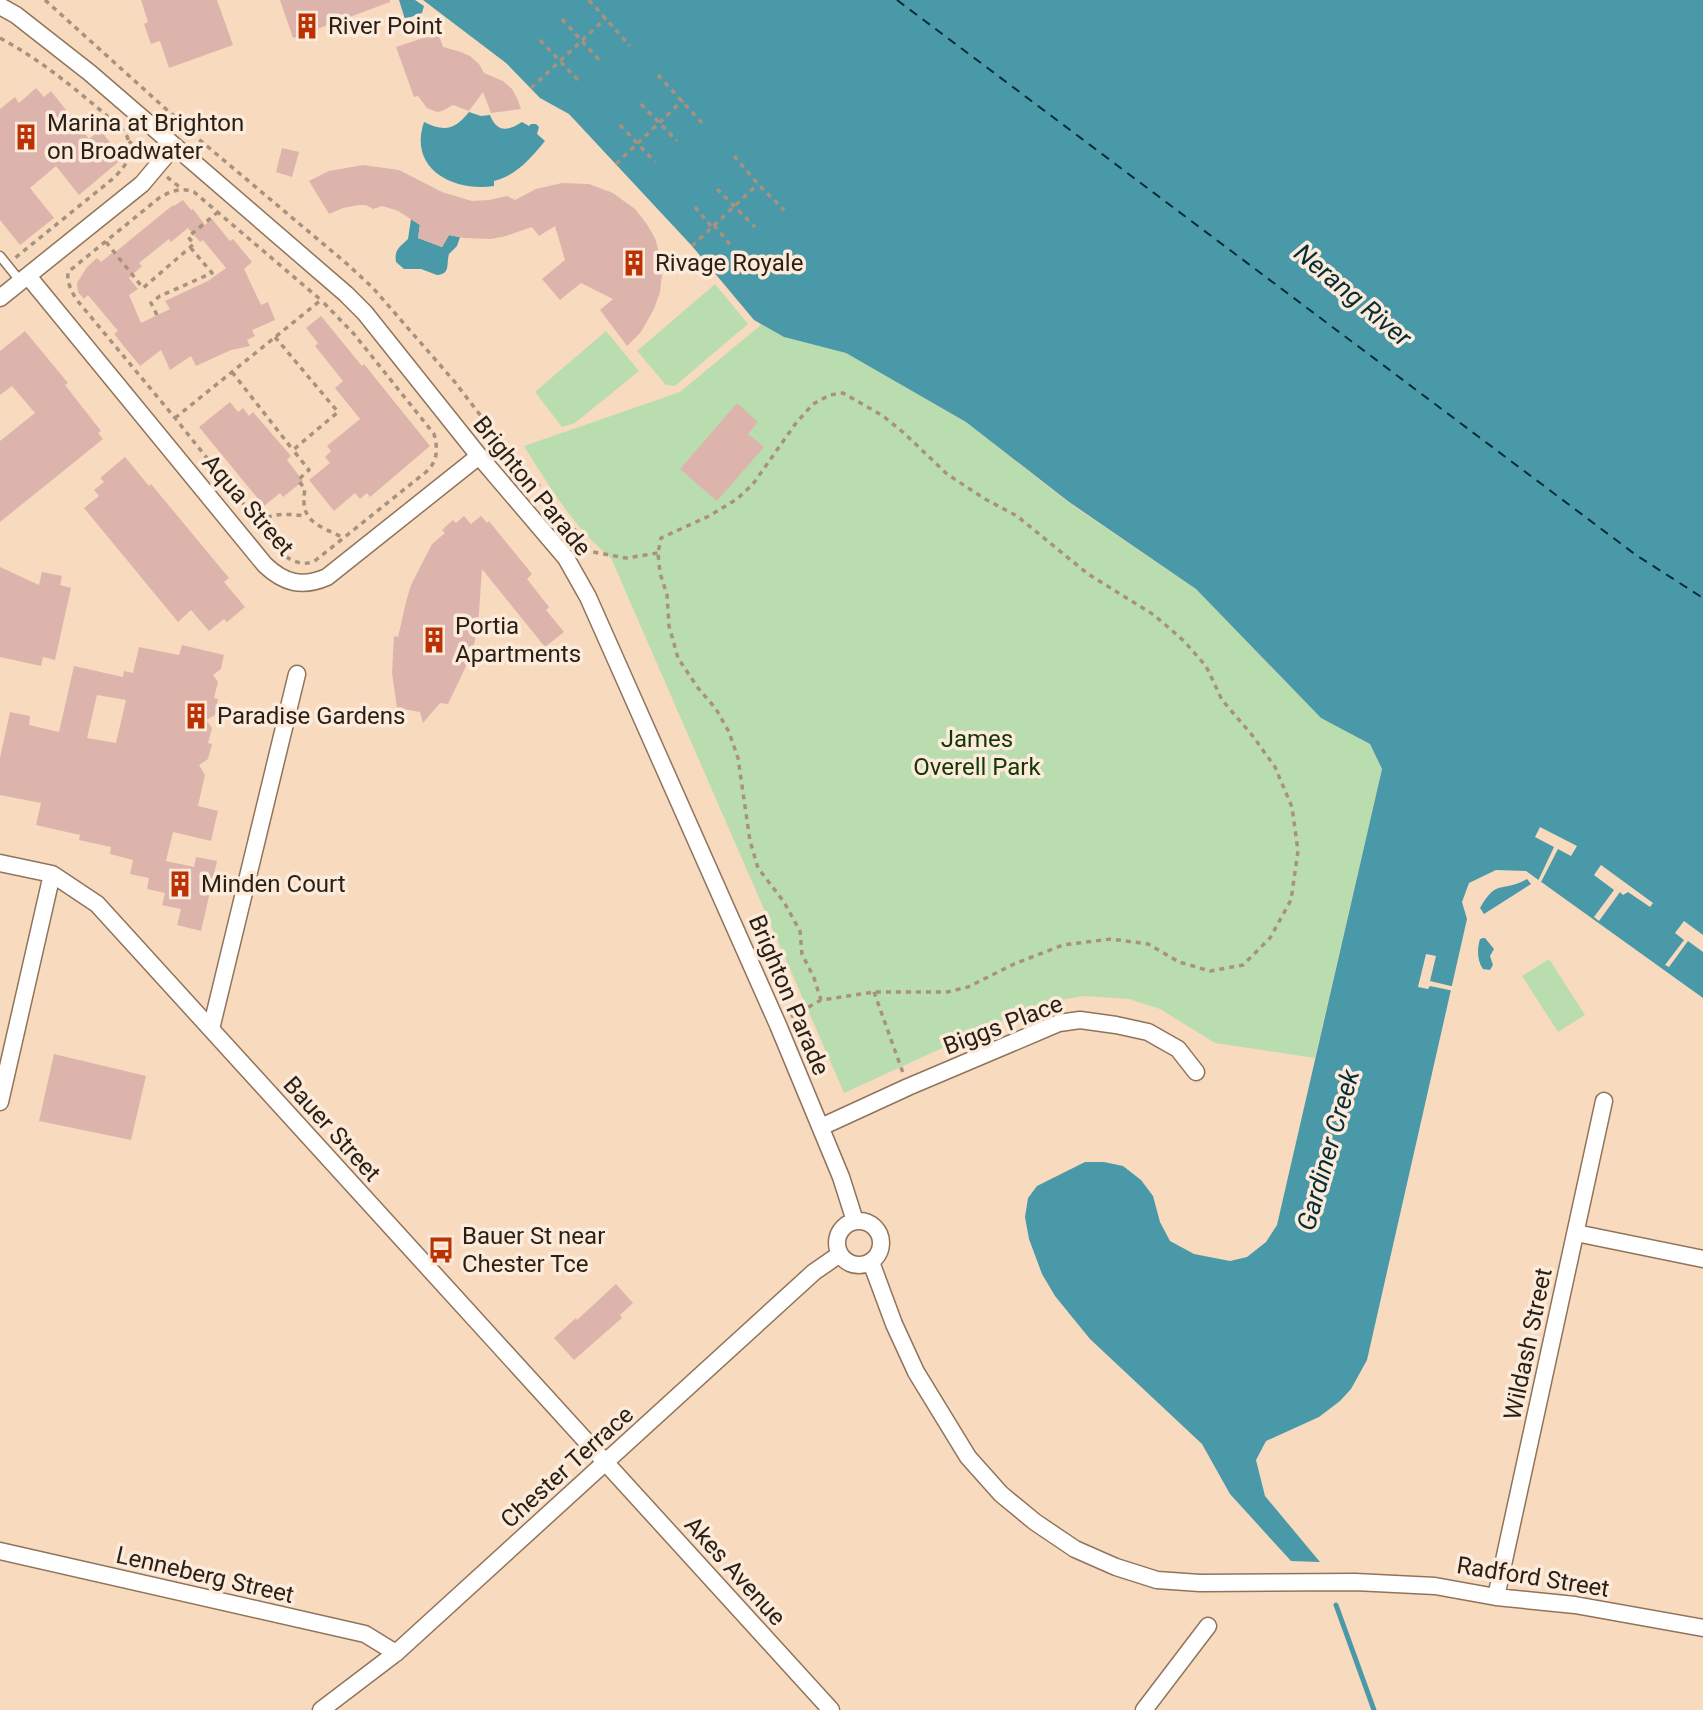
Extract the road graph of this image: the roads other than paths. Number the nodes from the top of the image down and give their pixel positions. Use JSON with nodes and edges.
{"nodes":[{"id":1,"x":0,"y":6,"type":"edge"},
{"id":2,"x":174,"y":146,"type":"junction"},
{"id":3,"x":0,"y":256,"type":"edge"},
{"id":4,"x":24,"y":279,"type":"junction"},
{"id":5,"x":0,"y":298,"type":"edge"},
{"id":6,"x":479,"y":456,"type":"junction"},
{"id":7,"x":297,"y":674,"type":"dead end"},
{"id":8,"x":0,"y":863,"type":"edge"},
{"id":9,"x":52,"y":874,"type":"junction"},
{"id":10,"x":211,"y":1029,"type":"junction"},
{"id":11,"x":1196,"y":1072,"type":"dead end"},
{"id":12,"x":1604,"y":1101,"type":"dead end"},
{"id":13,"x":0,"y":1102,"type":"edge"},
{"id":14,"x":821,"y":1127,"type":"junction"},
{"id":15,"x":855,"y":1221,"type":"junction"},
{"id":16,"x":1576,"y":1233,"type":"junction"},
{"id":17,"x":840,"y":1254,"type":"junction"},
{"id":18,"x":1703,"y":1259,"type":"edge"},
{"id":19,"x":871,"y":1262,"type":"junction"},
{"id":20,"x":605,"y":1463,"type":"junction"},
{"id":21,"x":0,"y":1551,"type":"edge"},
{"id":22,"x":1496,"y":1597,"type":"junction"},
{"id":23,"x":1208,"y":1626,"type":"dead end"},
{"id":24,"x":1703,"y":1628,"type":"edge"},
{"id":25,"x":396,"y":1653,"type":"junction"},
{"id":26,"x":321,"y":1710,"type":"edge"},
{"id":27,"x":831,"y":1710,"type":"edge"},
{"id":28,"x":1144,"y":1710,"type":"edge"}],
"edges":[{"from":1,"to":2,"type":"street","name":"Brighton Parade"},
{"from":2,"to":4,"type":"street"},
{"from":2,"to":6,"type":"street","name":"Brighton Parade"},
{"from":3,"to":4,"type":"lane"},
{"from":4,"to":5,"type":"street"},
{"from":4,"to":6,"type":"street","name":"Aqua Street"},
{"from":6,"to":14,"type":"street","name":"Brighton Parade"},
{"from":7,"to":10,"type":"street"},
{"from":8,"to":9,"type":"street","name":"Bauer Street"},
{"from":9,"to":10,"type":"street","name":"Bauer Street"},
{"from":9,"to":13,"type":"street"},
{"from":10,"to":20,"type":"street","name":"Bauer Street"},
{"from":11,"to":14,"type":"street","name":"Biggs Place"},
{"from":12,"to":16,"type":"street","name":"Wildash Street"},
{"from":14,"to":15,"type":"street","name":"Brighton Parade"},
{"from":15,"to":17,"type":"street"},
{"from":15,"to":19,"type":"street"},
{"from":16,"to":18,"type":"street"},
{"from":16,"to":22,"type":"street","name":"Wildash Street"},
{"from":17,"to":19,"type":"street"},
{"from":17,"to":20,"type":"street","name":"Chester Terrace"},
{"from":19,"to":22,"type":"street","name":"Radford Street"},
{"from":20,"to":25,"type":"street","name":"Chester Terrace"},
{"from":20,"to":27,"type":"street","name":"Akes Avenue"},
{"from":21,"to":25,"type":"street","name":"Lenneberg Street"},
{"from":22,"to":24,"type":"street","name":"Radford Street"},
{"from":23,"to":28,"type":"street"},
{"from":25,"to":26,"type":"street","name":"Chester Terrace"}]}
